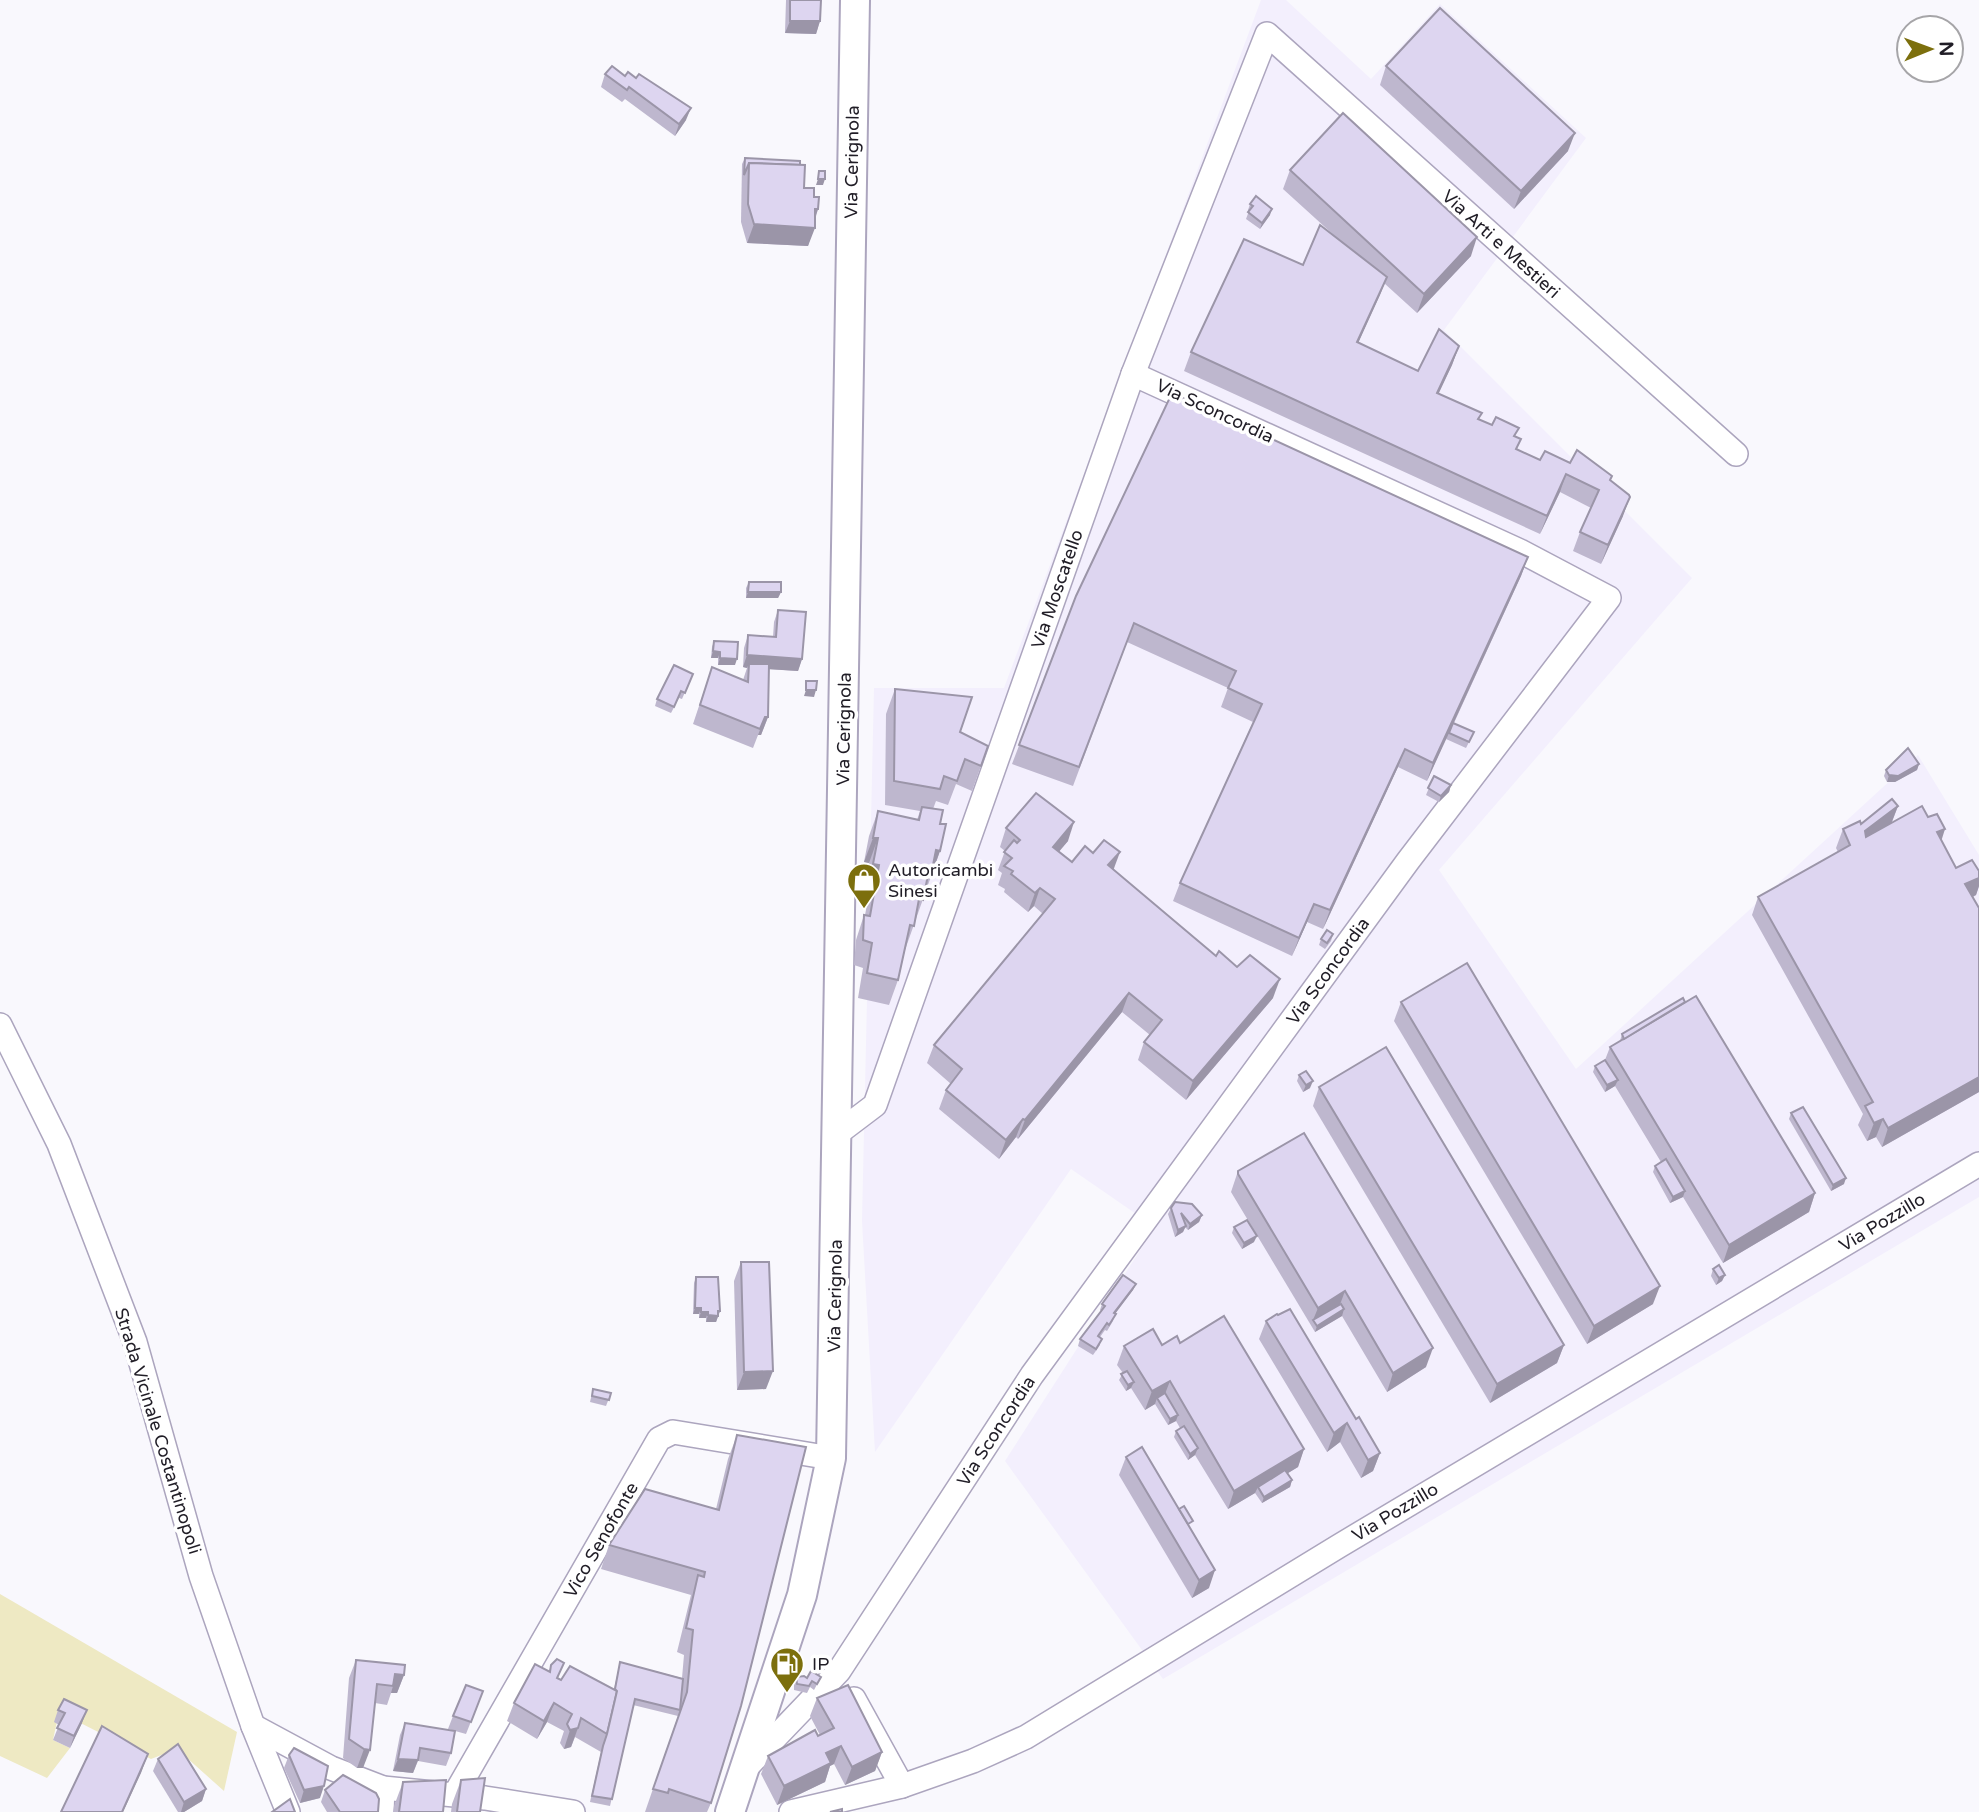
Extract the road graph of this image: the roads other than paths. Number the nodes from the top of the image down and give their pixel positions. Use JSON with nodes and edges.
{"nodes":[{"id":1,"x":855,"y":0,"type":"edge"},
{"id":2,"x":1267,"y":34,"type":"joint"},
{"id":3,"x":1133,"y":374,"type":"junction"},
{"id":4,"x":1735,"y":454,"type":"dead end"},
{"id":5,"x":0,"y":1026,"type":"edge"},
{"id":6,"x":838,"y":1133,"type":"junction"},
{"id":7,"x":1979,"y":1164,"type":"edge"},
{"id":8,"x":831,"y":1458,"type":"junction"},
{"id":9,"x":839,"y":1671,"type":"junction"},
{"id":10,"x":254,"y":1726,"type":"junction"},
{"id":11,"x":743,"y":1771,"type":"junction"},
{"id":12,"x":901,"y":1786,"type":"junction"},
{"id":13,"x":383,"y":1788,"type":"junction"},
{"id":14,"x":448,"y":1800,"type":"edge"},
{"id":15,"x":484,"y":1805,"type":"edge"},
{"id":16,"x":288,"y":1812,"type":"edge"},
{"id":17,"x":382,"y":1812,"type":"edge"},
{"id":18,"x":573,"y":1812,"type":"edge"},
{"id":19,"x":730,"y":1812,"type":"edge"},
{"id":20,"x":791,"y":1812,"type":"edge"}],
"edges":[{"from":1,"to":6,"type":"street","name":"Via Cerignola"},
{"from":2,"to":3,"type":"street","name":"Via Moscatello"},
{"from":2,"to":4,"type":"street","name":"Via Arti e Mestieri"},
{"from":3,"to":6,"type":"street","name":"Via Moscatello"},
{"from":3,"to":9,"type":"street","name":"Via Sconcordia"},
{"from":5,"to":10,"type":"street","name":"Strada Vicinale Costantinopoli"},
{"from":6,"to":8,"type":"street","name":"Via Cerignola"},
{"from":7,"to":12,"type":"street","name":"Via Pozzillo"},
{"from":8,"to":11,"type":"street","name":"Via Cerignola"},
{"from":8,"to":14,"type":"street","name":"Vico Senofonte"},
{"from":9,"to":11,"type":"street","name":"Via Sconcordia"},
{"from":9,"to":12,"type":"street"},
{"from":10,"to":13,"type":"street"},
{"from":10,"to":16,"type":"street","name":"Strada Vicinale Costantinopoli"},
{"from":11,"to":19,"type":"street","name":"Via Cerignola"},
{"from":12,"to":20,"type":"street","name":"Via Pozzillo"},
{"from":13,"to":14,"type":"street"},
{"from":13,"to":17,"type":"street"},
{"from":14,"to":15,"type":"street"},
{"from":15,"to":18,"type":"street"}]}
